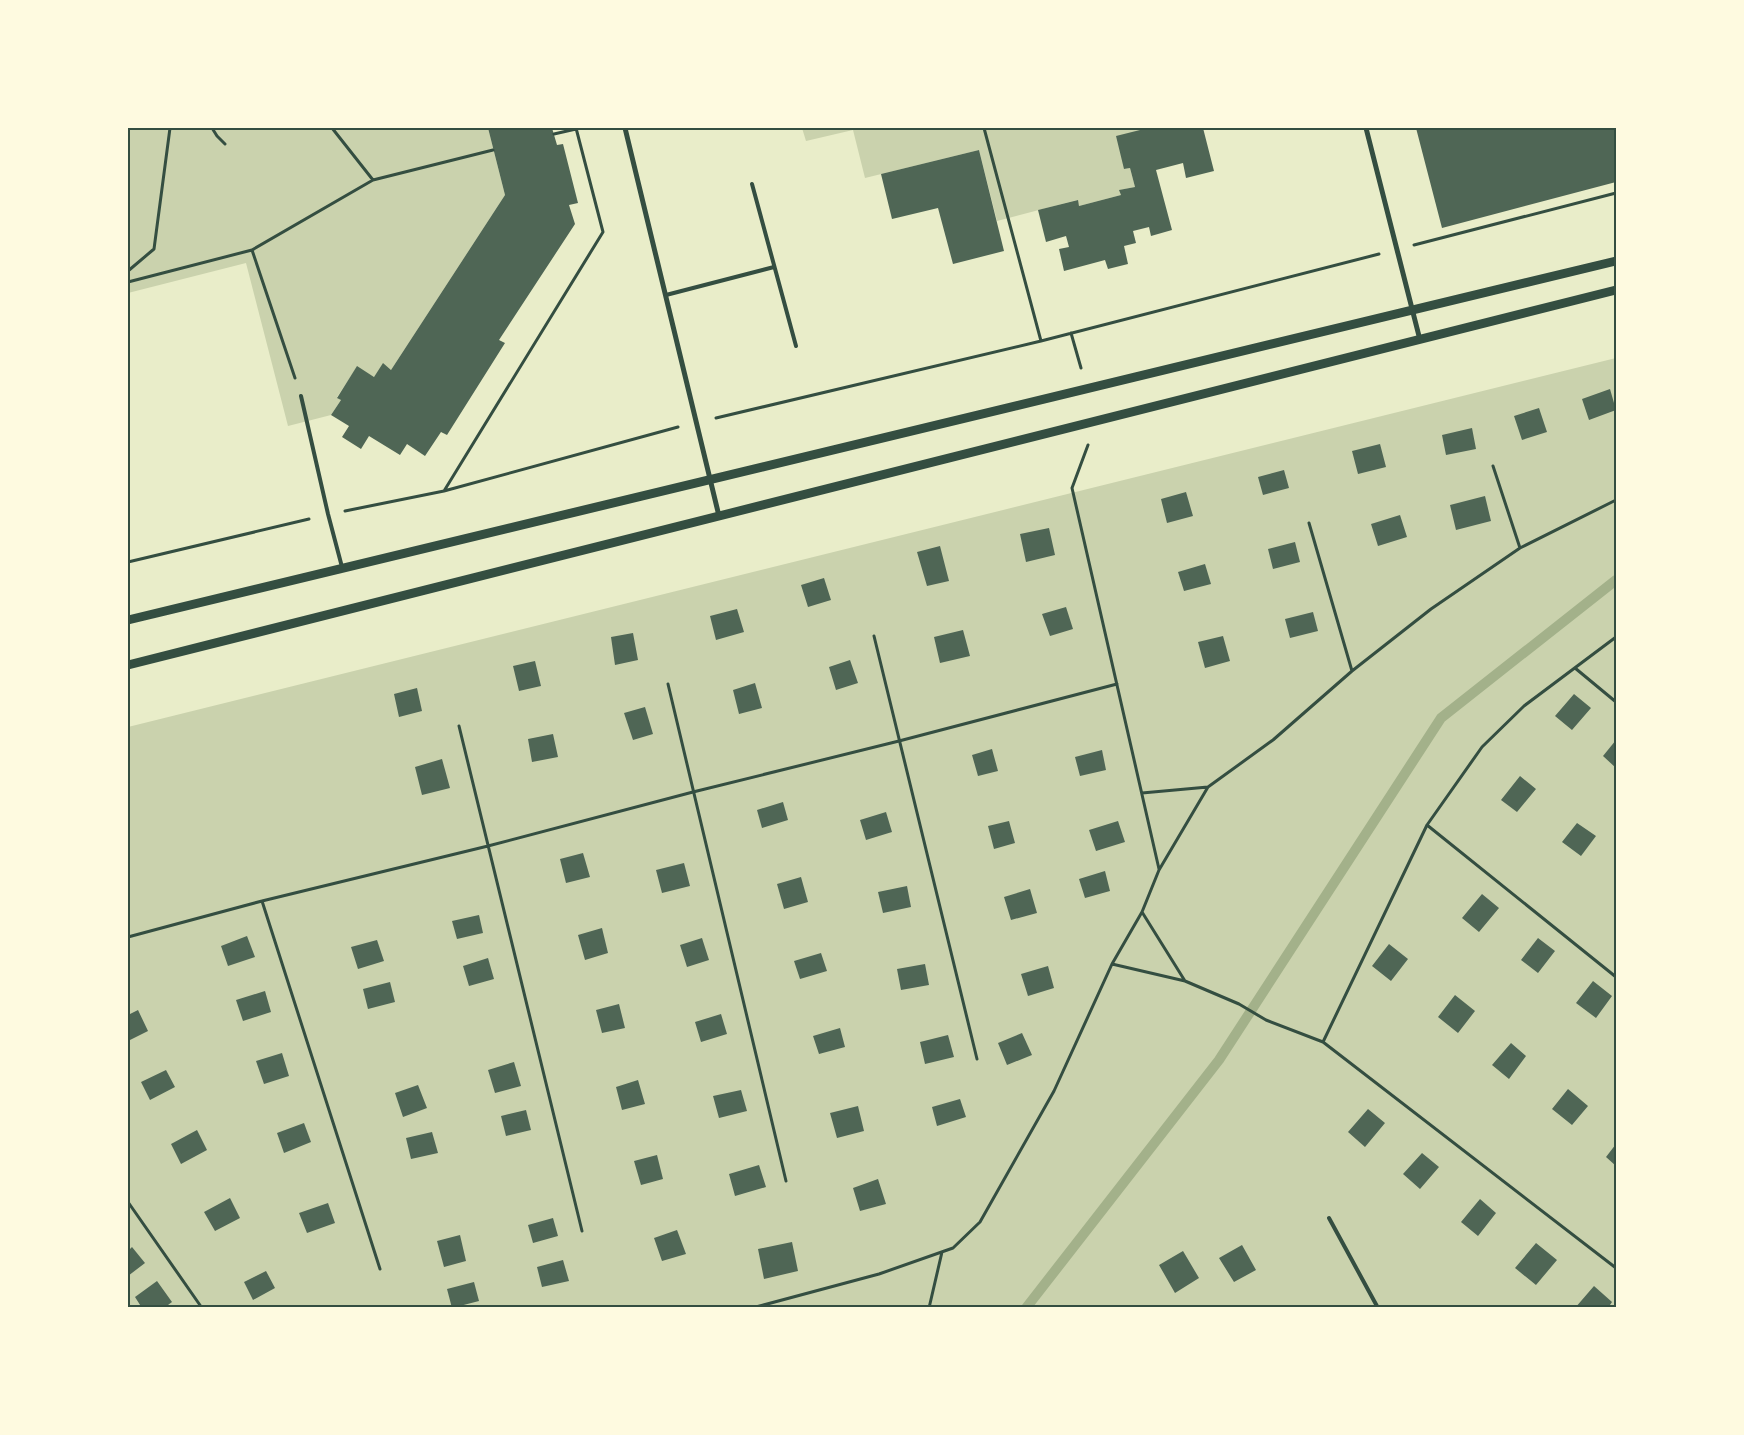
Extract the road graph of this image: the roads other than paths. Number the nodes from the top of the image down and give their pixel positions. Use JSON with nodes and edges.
{"nodes":[{"id":1,"x":625,"y":128,"type":"edge"},
{"id":2,"x":1366,"y":128,"type":"edge"},
{"id":3,"x":752,"y":184,"type":"dead end"},
{"id":4,"x":1616,"y":261,"type":"edge"},
{"id":5,"x":774,"y":267,"type":"junction"},
{"id":6,"x":1616,"y":290,"type":"edge"},
{"id":7,"x":666,"y":295,"type":"junction"},
{"id":8,"x":1413,"y":310,"type":"junction"},
{"id":9,"x":1420,"y":340,"type":"junction"},
{"id":10,"x":796,"y":346,"type":"dead end"},
{"id":11,"x":301,"y":396,"type":"road end"},
{"id":12,"x":710,"y":480,"type":"junction"},
{"id":13,"x":719,"y":516,"type":"junction"},
{"id":14,"x":342,"y":568,"type":"junction"},
{"id":15,"x":128,"y":620,"type":"edge"},
{"id":16,"x":128,"y":665,"type":"edge"},
{"id":17,"x":1329,"y":1218,"type":"dead end"},
{"id":18,"x":1378,"y":1308,"type":"edge"}],
"edges":[{"from":1,"to":7,"type":"street"},
{"from":2,"to":8,"type":"street"},
{"from":3,"to":5,"type":"lane"},
{"from":4,"to":8,"type":"street"},
{"from":5,"to":7,"type":"lane"},
{"from":5,"to":10,"type":"lane"},
{"from":6,"to":9,"type":"street"},
{"from":7,"to":12,"type":"street"},
{"from":8,"to":9,"type":"street"},
{"from":8,"to":12,"type":"street"},
{"from":9,"to":13,"type":"street"},
{"from":11,"to":14,"type":"lane"},
{"from":12,"to":13,"type":"street"},
{"from":12,"to":14,"type":"street"},
{"from":13,"to":16,"type":"street"},
{"from":14,"to":15,"type":"street"},
{"from":17,"to":18,"type":"lane"}]}
